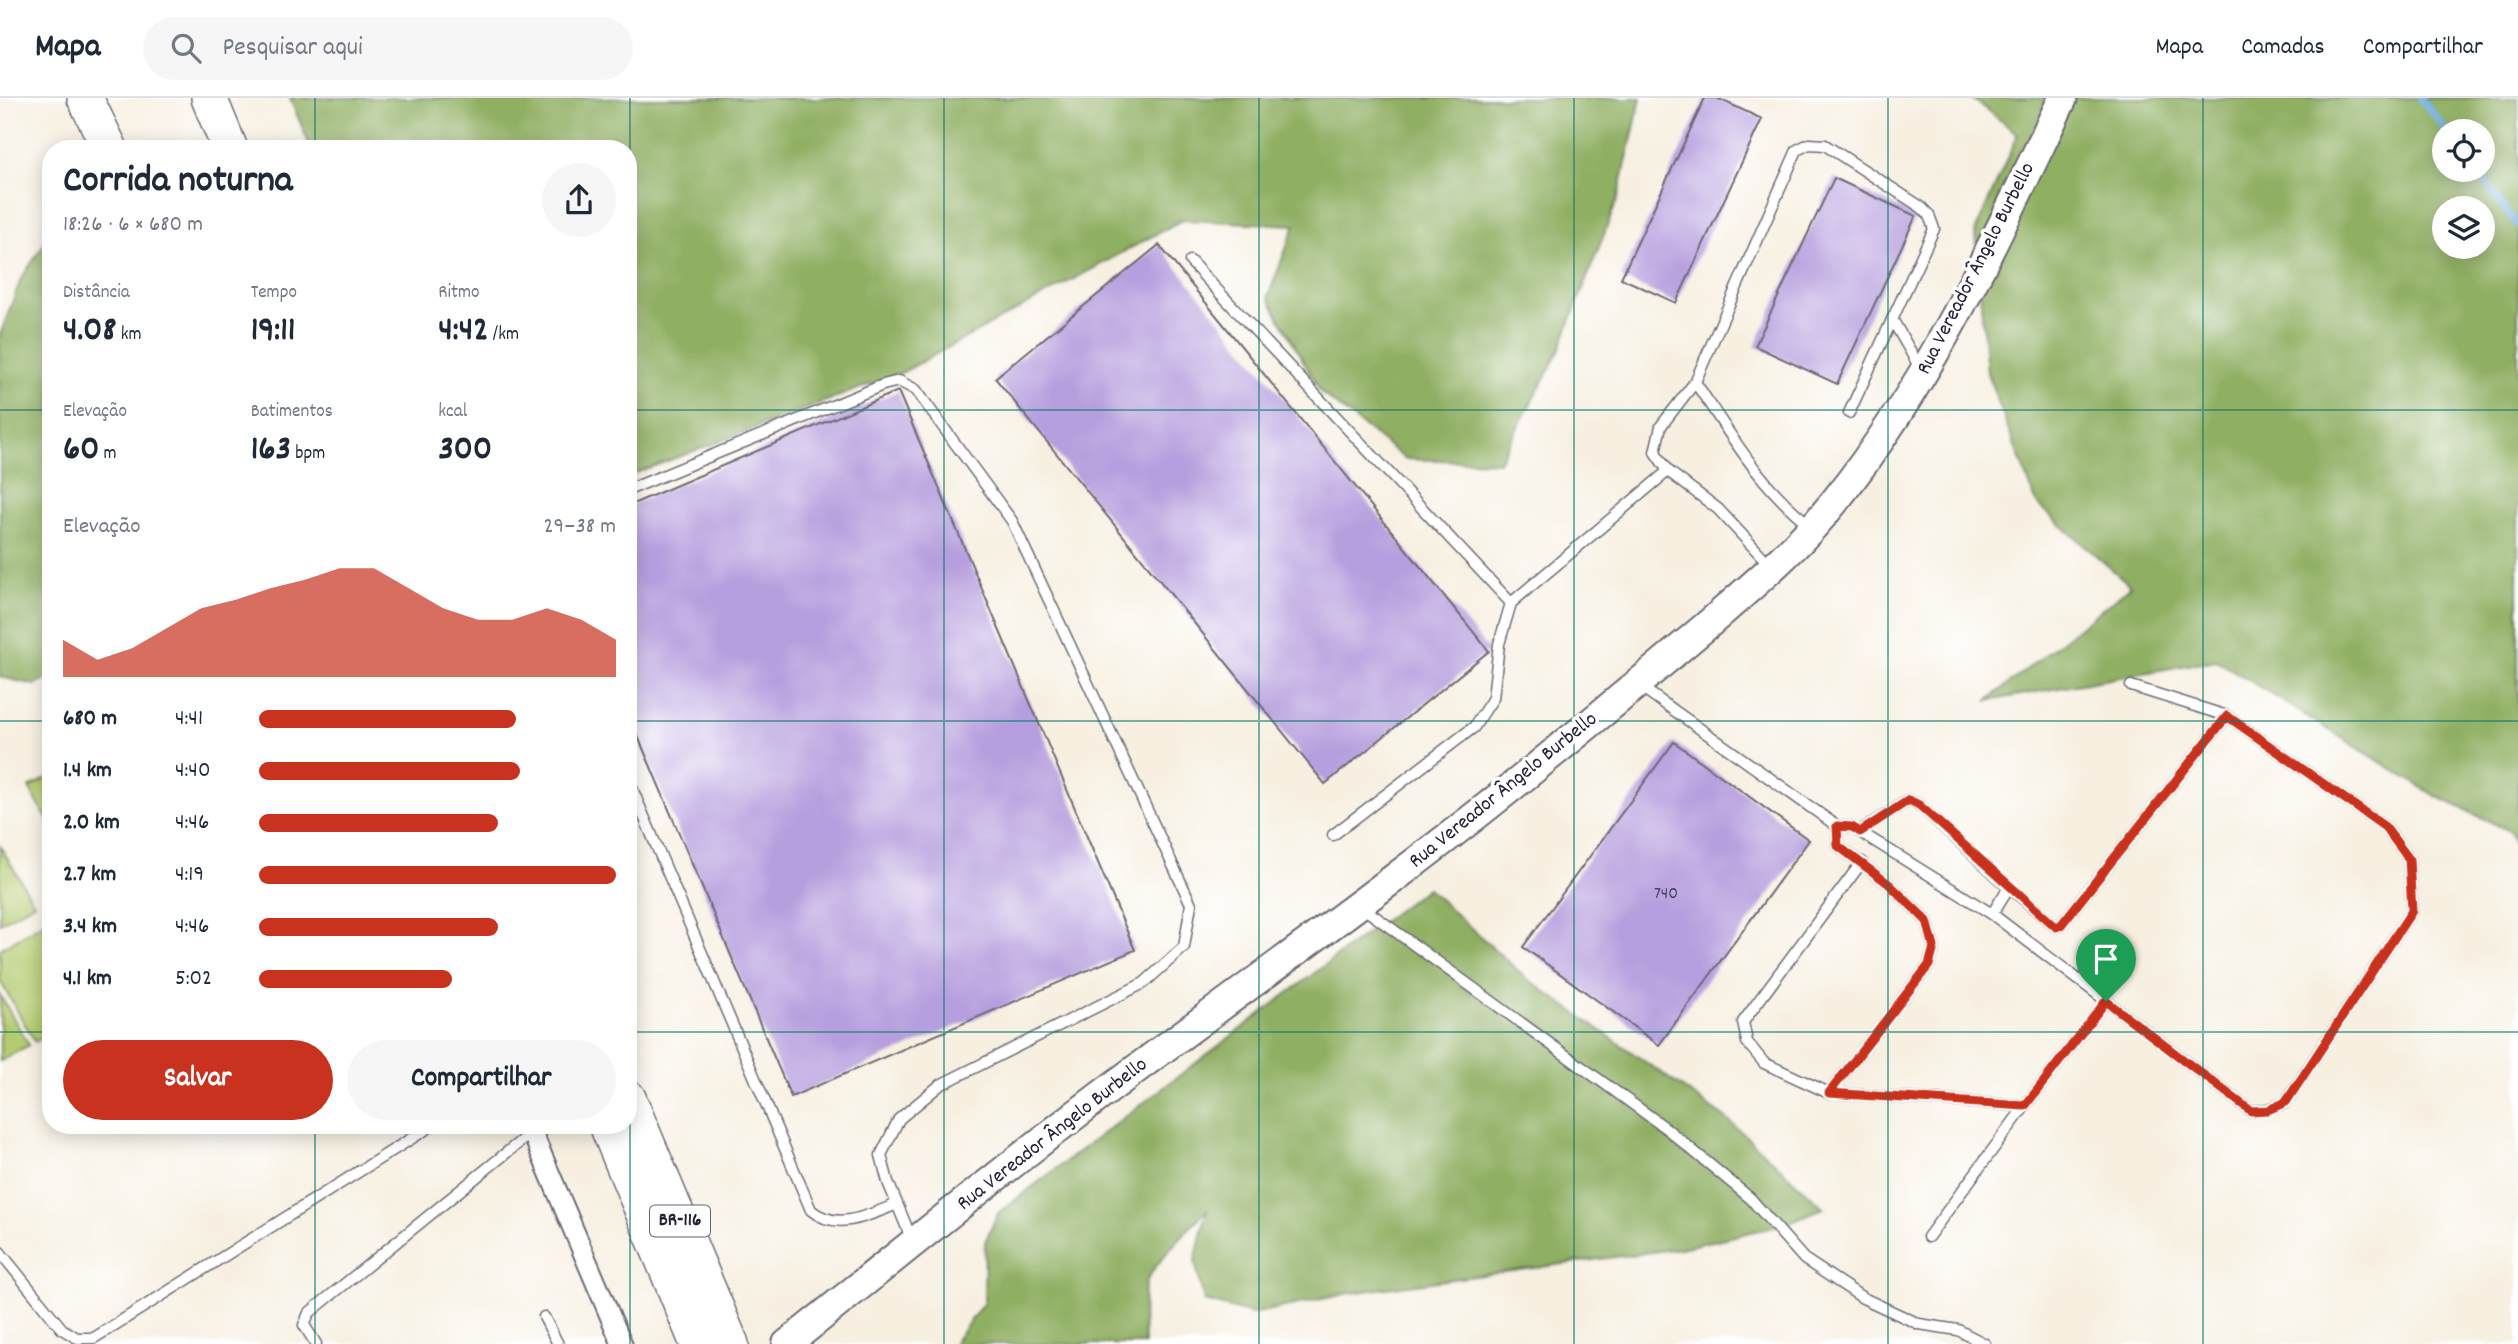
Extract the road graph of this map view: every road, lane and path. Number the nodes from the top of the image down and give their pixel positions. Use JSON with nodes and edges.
{"nodes":[{"id":1,"x":85,"y":98,"type":"edge"},
{"id":2,"x":209,"y":98,"type":"edge"},
{"id":3,"x":2063,"y":98,"type":"edge"},
{"id":4,"x":106,"y":140,"type":"edge"},
{"id":5,"x":226,"y":140,"type":"edge"},
{"id":6,"x":1190,"y":261,"type":"dead end"},
{"id":7,"x":1892,"y":319,"type":"junction"},
{"id":8,"x":1924,"y":374,"type":"junction"},
{"id":9,"x":1695,"y":382,"type":"junction"},
{"id":10,"x":1849,"y":413,"type":"dead end"},
{"id":11,"x":1668,"y":471,"type":"junction"},
{"id":12,"x":637,"y":486,"type":"edge"},
{"id":13,"x":1813,"y":527,"type":"junction"},
{"id":14,"x":1773,"y":568,"type":"junction"},
{"id":15,"x":1511,"y":603,"type":"junction"},
{"id":16,"x":1637,"y":684,"type":"junction"},
{"id":17,"x":2132,"y":686,"type":"dead end"},
{"id":18,"x":2227,"y":716,"type":"junction"},
{"id":19,"x":637,"y":800,"type":"edge"},
{"id":20,"x":1837,"y":826,"type":"junction"},
{"id":21,"x":1860,"y":832,"type":"junction"},
{"id":22,"x":1333,"y":835,"type":"dead end"},
{"id":23,"x":1862,"y":862,"type":"junction"},
{"id":24,"x":2009,"y":887,"type":"junction"},
{"id":25,"x":1359,"y":905,"type":"junction"},
{"id":26,"x":1992,"y":914,"type":"junction"},
{"id":27,"x":2106,"y":1001,"type":"junction"},
{"id":28,"x":1829,"y":1093,"type":"junction"},
{"id":29,"x":2025,"y":1106,"type":"junction"},
{"id":30,"x":637,"y":1119,"type":"edge"},
{"id":31,"x":419,"y":1134,"type":"edge"},
{"id":32,"x":523,"y":1134,"type":"edge"},
{"id":33,"x":533,"y":1134,"type":"edge"},
{"id":34,"x":611,"y":1134,"type":"edge"},
{"id":35,"x":897,"y":1204,"type":"junction"},
{"id":36,"x":1928,"y":1237,"type":"dead end"},
{"id":37,"x":913,"y":1244,"type":"junction"},
{"id":38,"x":0,"y":1252,"type":"edge"},
{"id":39,"x":544,"y":1317,"type":"dead end"},
{"id":40,"x":316,"y":1344,"type":"edge"},
{"id":41,"x":558,"y":1344,"type":"edge"},
{"id":42,"x":622,"y":1344,"type":"edge"},
{"id":43,"x":698,"y":1344,"type":"edge"},
{"id":44,"x":732,"y":1344,"type":"edge"},
{"id":45,"x":787,"y":1344,"type":"edge"},
{"id":46,"x":1985,"y":1344,"type":"edge"}],
"edges":[{"from":1,"to":4,"type":"highway"},
{"from":2,"to":5,"type":"highway"},
{"from":3,"to":8,"type":"main road","name":"Rua Vereador Ângelo Burbello"},
{"from":6,"to":15,"type":"lane"},
{"from":7,"to":8,"type":"lane"},
{"from":7,"to":9,"type":"lane"},
{"from":7,"to":10,"type":"lane"},
{"from":8,"to":13,"type":"main road","name":"Rua Vereador Ângelo Burbello"},
{"from":9,"to":11,"type":"lane"},
{"from":9,"to":13,"type":"lane"},
{"from":11,"to":14,"type":"lane"},
{"from":11,"to":15,"type":"lane"},
{"from":12,"to":35,"type":"lane"},
{"from":13,"to":14,"type":"main road","name":"Rua Vereador Ângelo Burbello"},
{"from":14,"to":16,"type":"main road","name":"Rua Vereador Ângelo Burbello"},
{"from":15,"to":22,"type":"lane"},
{"from":16,"to":20,"type":"lane"},
{"from":16,"to":25,"type":"main road","name":"Rua Vereador Ângelo Burbello"},
{"from":17,"to":18,"type":"lane"},
{"from":18,"to":24,"type":"lane"},
{"from":18,"to":27,"type":"lane"},
{"from":19,"to":35,"type":"lane"},
{"from":20,"to":21,"type":"lane"},
{"from":20,"to":23,"type":"lane"},
{"from":21,"to":24,"type":"lane"},
{"from":21,"to":26,"type":"lane"},
{"from":23,"to":28,"type":"lane"},
{"from":23,"to":28,"type":"lane"},
{"from":24,"to":26,"type":"lane"},
{"from":25,"to":37,"type":"main road","name":"Rua Vereador Ângelo Burbello"},
{"from":25,"to":46,"type":"lane"},
{"from":26,"to":27,"type":"lane"},
{"from":27,"to":29,"type":"lane"},
{"from":28,"to":29,"type":"lane"},
{"from":29,"to":36,"type":"lane"},
{"from":30,"to":44,"type":"highway","number":"BR-116"},
{"from":31,"to":38,"type":"lane"},
{"from":32,"to":40,"type":"lane"},
{"from":33,"to":42,"type":"street"},
{"from":34,"to":43,"type":"highway","number":"BR-116"},
{"from":35,"to":37,"type":"lane"},
{"from":37,"to":45,"type":"main road","name":"Rua Vereador Ângelo Burbello"},
{"from":39,"to":41,"type":"lane"}]}
